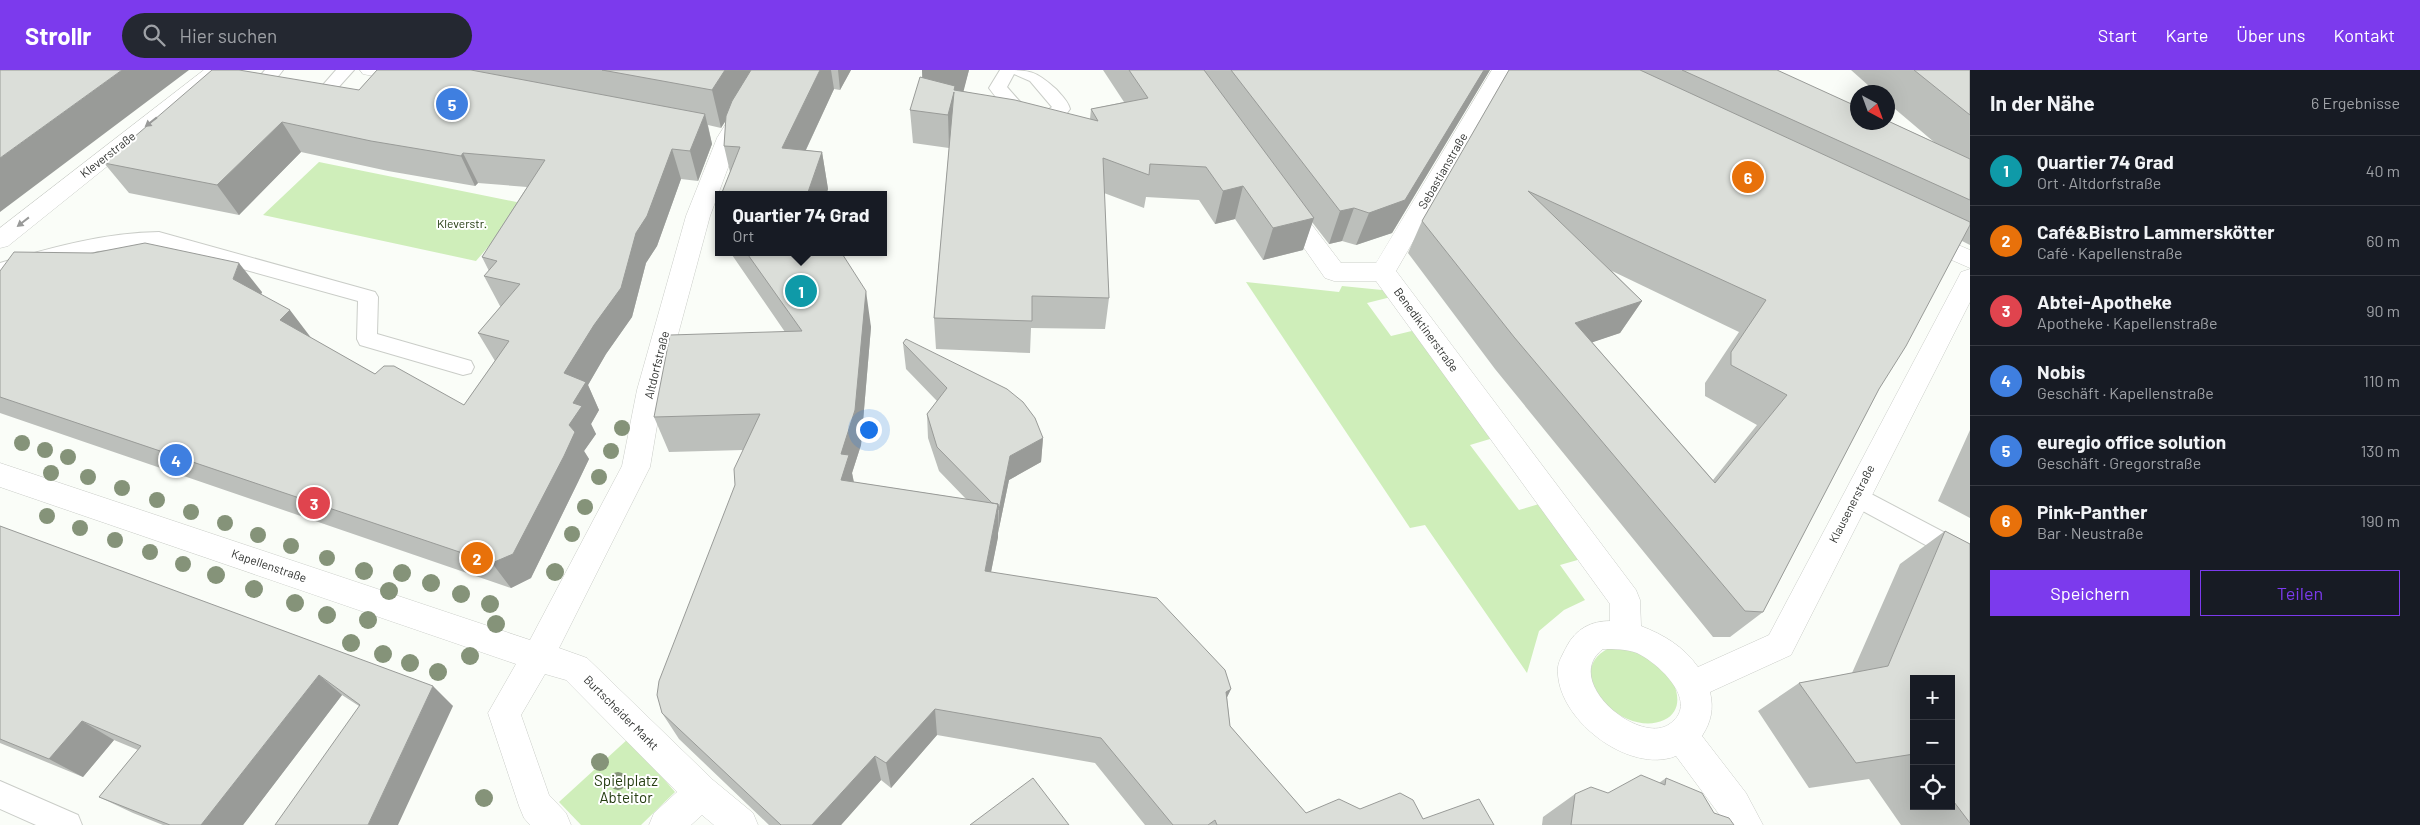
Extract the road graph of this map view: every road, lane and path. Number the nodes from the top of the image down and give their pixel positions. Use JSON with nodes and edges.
{"nodes":[{"id":1,"x":217,"y":70,"type":"edge"},
{"id":2,"x":346,"y":70,"type":"edge"},
{"id":3,"x":370,"y":70,"type":"edge"},
{"id":4,"x":770,"y":70,"type":"edge"},
{"id":5,"x":1008,"y":70,"type":"edge"},
{"id":6,"x":1020,"y":70,"type":"edge"},
{"id":7,"x":1502,"y":70,"type":"edge"},
{"id":8,"x":428,"y":81,"type":"edge"},
{"id":9,"x":330,"y":86,"type":"edge"},
{"id":10,"x":1275,"y":191,"type":"edge"},
{"id":11,"x":1899,"y":226,"type":"edge"},
{"id":12,"x":0,"y":240,"type":"edge"},
{"id":13,"x":1970,"y":260,"type":"edge"},
{"id":14,"x":0,"y":270,"type":"edge"},
{"id":15,"x":1383,"y":272,"type":"junction"},
{"id":16,"x":1970,"y":278,"type":"edge"},
{"id":17,"x":463,"y":367,"type":"dead end"},
{"id":18,"x":0,"y":475,"type":"edge"},
{"id":19,"x":1856,"y":496,"type":"junction"},
{"id":20,"x":1970,"y":558,"type":"edge"},
{"id":21,"x":1626,"y":636,"type":"junction"},
{"id":22,"x":538,"y":657,"type":"junction"},
{"id":23,"x":1692,"y":685,"type":"junction"},
{"id":24,"x":1682,"y":737,"type":"junction"},
{"id":25,"x":701,"y":792,"type":"junction"},
{"id":26,"x":0,"y":795,"type":"edge"},
{"id":27,"x":68,"y":825,"type":"edge"},
{"id":28,"x":554,"y":825,"type":"edge"},
{"id":29,"x":666,"y":825,"type":"edge"},
{"id":30,"x":741,"y":825,"type":"edge"},
{"id":31,"x":1746,"y":825,"type":"edge"}],
"edges":[{"from":1,"to":12,"type":"street","name":"Kleverstraße","one_way":true},
{"from":2,"to":9,"type":"lane"},
{"from":3,"to":8,"type":"street"},
{"from":4,"to":22,"type":"street","name":"Altdorfstraße"},
{"from":5,"to":6,"type":"lane"},
{"from":7,"to":15,"type":"street","name":"Sebastianstraße"},
{"from":10,"to":15,"type":"street"},
{"from":11,"to":13,"type":"street"},
{"from":14,"to":17,"type":"lane"},
{"from":15,"to":21,"type":"street","name":"Benediktinerstraße"},
{"from":16,"to":19,"type":"street","name":"Klausenerstraße"},
{"from":18,"to":22,"type":"street","name":"Kapellenstraße"},
{"from":19,"to":20,"type":"lane"},
{"from":19,"to":23,"type":"street","name":"Klausenerstraße"},
{"from":21,"to":23,"type":"street"},
{"from":21,"to":24,"type":"street"},
{"from":22,"to":25,"type":"street","name":"Burtscheider Markt"},
{"from":22,"to":28,"type":"street"},
{"from":23,"to":24,"type":"street"},
{"from":24,"to":31,"type":"street"},
{"from":25,"to":29,"type":"street"},
{"from":25,"to":30,"type":"street","name":"Burtscheider Markt"},
{"from":26,"to":27,"type":"lane"}]}
